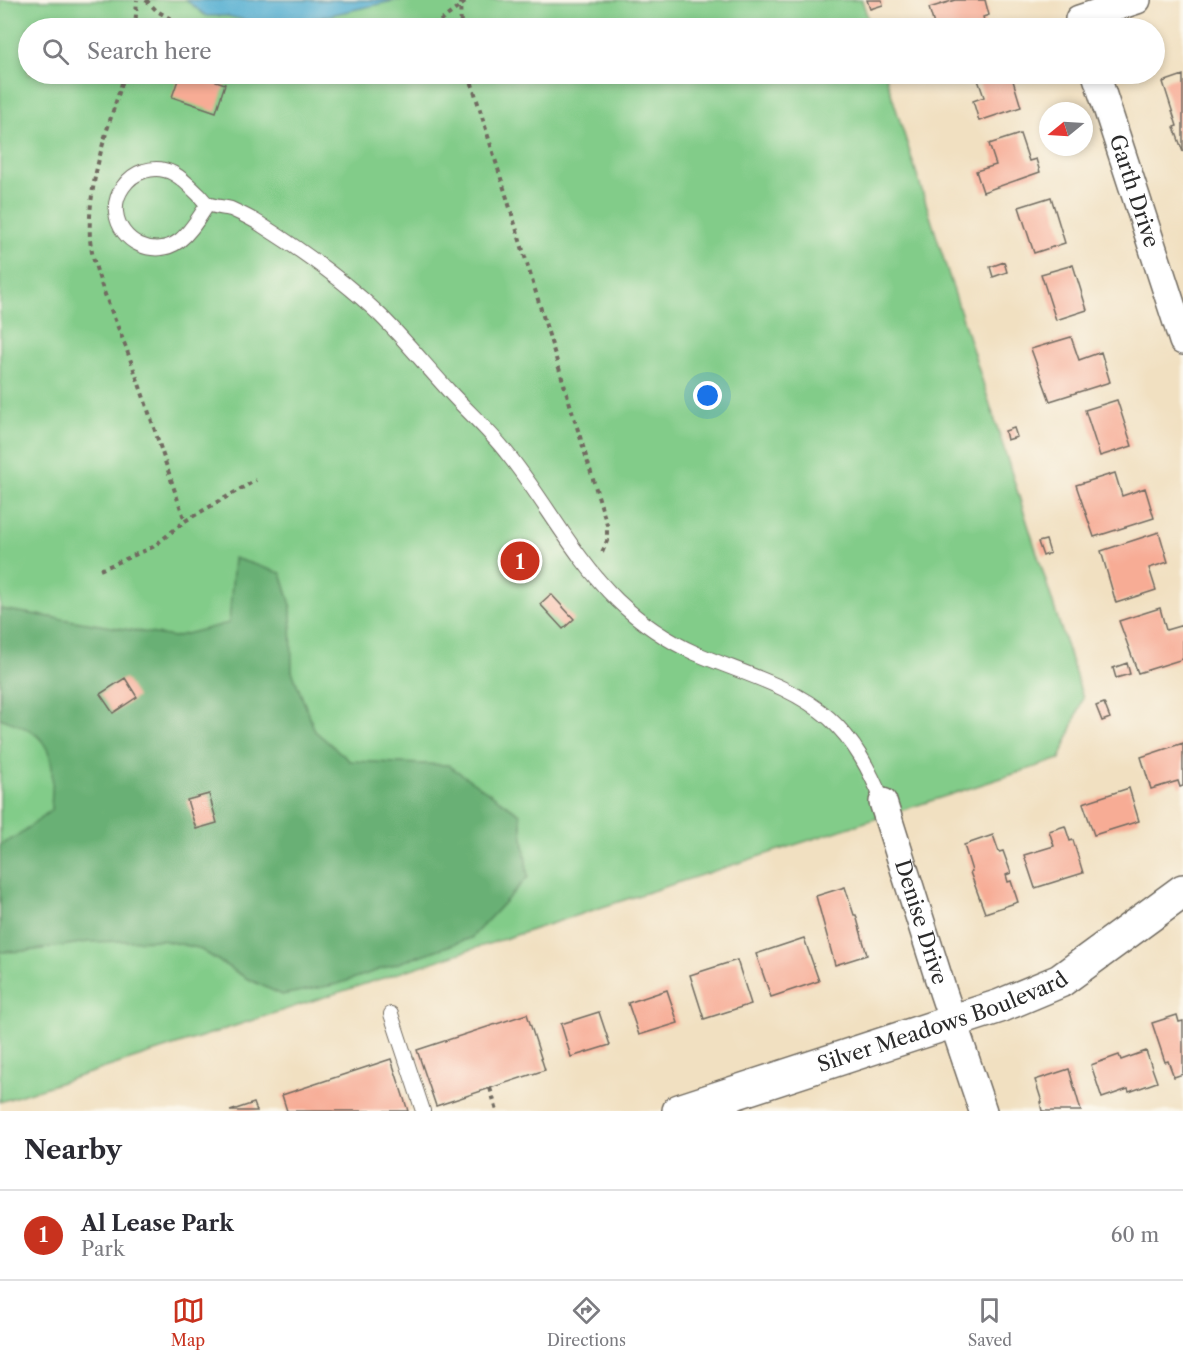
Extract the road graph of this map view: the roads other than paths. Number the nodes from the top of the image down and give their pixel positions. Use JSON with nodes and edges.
{"nodes":[{"id":1,"x":1137,"y":0,"type":"edge"},
{"id":2,"x":1078,"y":16,"type":"edge"},
{"id":3,"x":1099,"y":84,"type":"edge"},
{"id":4,"x":208,"y":204,"type":"junction"},
{"id":5,"x":1183,"y":341,"type":"edge"},
{"id":6,"x":883,"y":802,"type":"joint"},
{"id":7,"x":1183,"y":891,"type":"edge"},
{"id":8,"x":391,"y":1014,"type":"dead end"},
{"id":9,"x":953,"y":1021,"type":"junction"},
{"id":10,"x":423,"y":1111,"type":"edge"},
{"id":11,"x":679,"y":1111,"type":"edge"},
{"id":12,"x":983,"y":1111,"type":"edge"}],
"edges":[{"from":1,"to":2,"type":"street"},
{"from":3,"to":5,"type":"street","name":"Garth Drive"},
{"from":4,"to":4,"type":"lane"},
{"from":4,"to":6,"type":"lane"},
{"from":6,"to":9,"type":"street","name":"Denise Drive"},
{"from":7,"to":9,"type":"street","name":"Silver Meadows Boulevard"},
{"from":8,"to":10,"type":"lane"},
{"from":9,"to":11,"type":"street","name":"Silver Meadows Boulevard"},
{"from":9,"to":12,"type":"street","name":"Denise Drive"}]}
